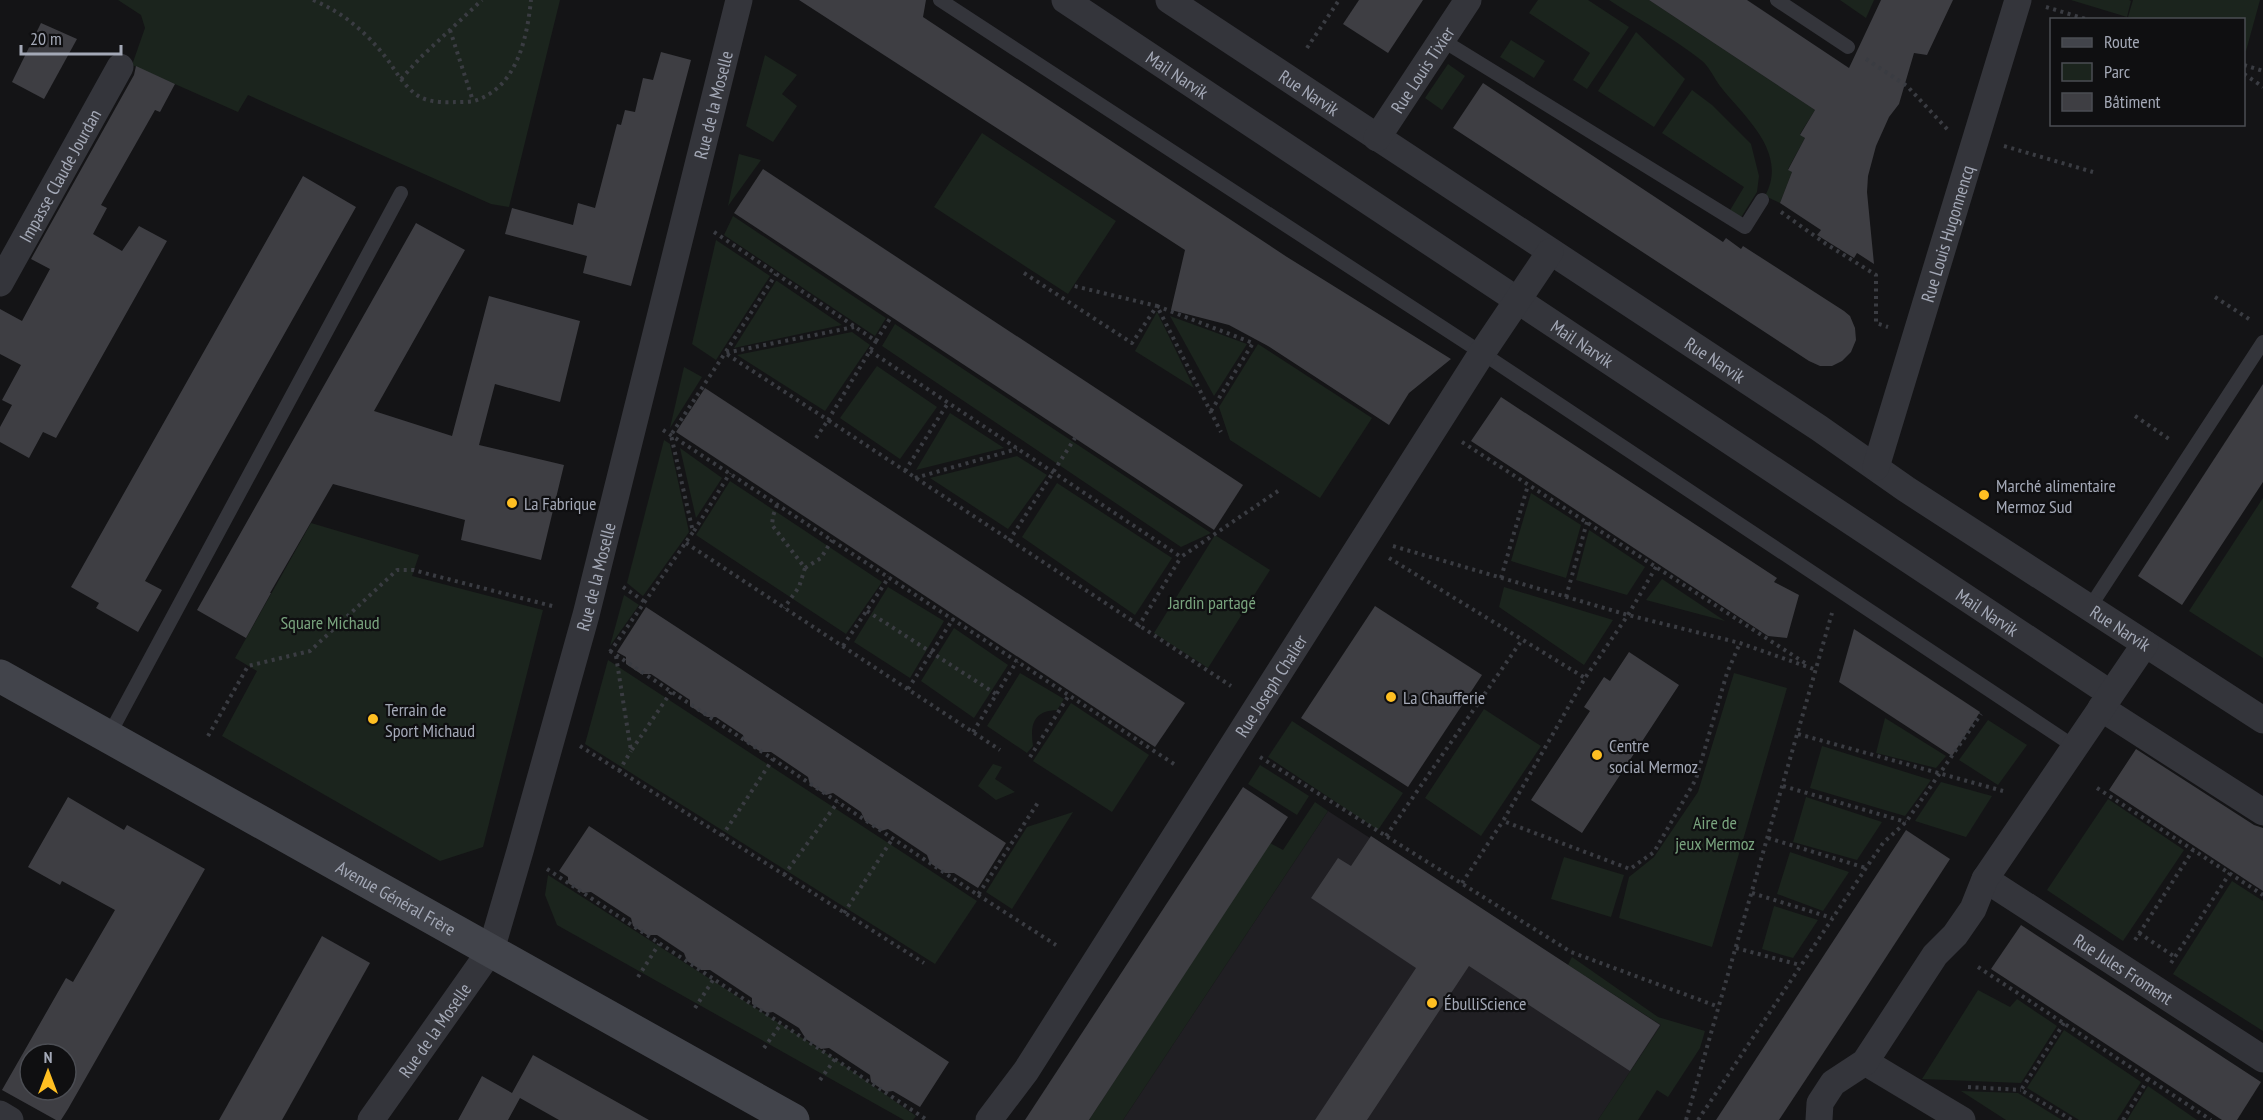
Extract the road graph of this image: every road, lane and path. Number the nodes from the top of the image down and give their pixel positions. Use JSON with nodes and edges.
{"nodes":[{"id":1,"x":313,"y":0,"type":"edge"},
{"id":2,"x":482,"y":0,"type":"edge"},
{"id":3,"x":531,"y":0,"type":"edge"},
{"id":4,"x":739,"y":0,"type":"edge"},
{"id":5,"x":940,"y":0,"type":"edge"},
{"id":6,"x":1065,"y":0,"type":"edge"},
{"id":7,"x":1169,"y":0,"type":"edge"},
{"id":8,"x":1339,"y":0,"type":"edge"},
{"id":9,"x":1468,"y":0,"type":"edge"},
{"id":10,"x":1777,"y":0,"type":"edge"},
{"id":11,"x":2031,"y":3,"type":"edge"},
{"id":12,"x":2082,"y":18,"type":"edge"},
{"id":13,"x":450,"y":30,"type":"junction"},
{"id":14,"x":1442,"y":40,"type":"junction"},
{"id":15,"x":1848,"y":47,"type":"dead end"},
{"id":16,"x":1307,"y":48,"type":"dead end"},
{"id":17,"x":2245,"y":64,"type":"edge"},
{"id":18,"x":120,"y":67,"type":"dead end"},
{"id":19,"x":2263,"y":71,"type":"edge"},
{"id":20,"x":2245,"y":75,"type":"edge"},
{"id":21,"x":2249,"y":78,"type":"junction"},
{"id":22,"x":401,"y":79,"type":"junction"},
{"id":23,"x":2245,"y":84,"type":"edge"},
{"id":24,"x":2263,"y":87,"type":"edge"},
{"id":25,"x":473,"y":101,"type":"junction"},
{"id":26,"x":1377,"y":138,"type":"junction"},
{"id":27,"x":401,"y":193,"type":"dead end"},
{"id":28,"x":1762,"y":200,"type":"joint"},
{"id":29,"x":714,"y":232,"type":"dead end"},
{"id":30,"x":1550,"y":252,"type":"junction"},
{"id":31,"x":1024,"y":273,"type":"dead end"},
{"id":32,"x":776,"y":274,"type":"junction"},
{"id":33,"x":0,"y":284,"type":"edge"},
{"id":34,"x":1074,"y":286,"type":"dead end"},
{"id":35,"x":2215,"y":297,"type":"dead end"},
{"id":36,"x":1518,"y":302,"type":"junction"},
{"id":37,"x":1157,"y":306,"type":"junction"},
{"id":38,"x":891,"y":317,"type":"dead end"},
{"id":39,"x":2253,"y":322,"type":"dead end"},
{"id":40,"x":854,"y":327,"type":"junction"},
{"id":41,"x":1917,"y":336,"type":"junction"},
{"id":42,"x":876,"y":341,"type":"junction"},
{"id":43,"x":2263,"y":342,"type":"edge"},
{"id":44,"x":870,"y":351,"type":"junction"},
{"id":45,"x":725,"y":353,"type":"junction"},
{"id":46,"x":1482,"y":353,"type":"junction"},
{"id":47,"x":948,"y":403,"type":"junction"},
{"id":48,"x":1211,"y":411,"type":"junction"},
{"id":49,"x":2135,"y":416,"type":"dead end"},
{"id":50,"x":828,"y":420,"type":"junction"},
{"id":51,"x":662,"y":430,"type":"dead end"},
{"id":52,"x":1221,"y":432,"type":"dead end"},
{"id":53,"x":671,"y":435,"type":"junction"},
{"id":54,"x":816,"y":438,"type":"dead end"},
{"id":55,"x":1075,"y":438,"type":"dead end"},
{"id":56,"x":1461,"y":441,"type":"dead end"},
{"id":57,"x":1017,"y":449,"type":"junction"},
{"id":58,"x":2190,"y":453,"type":"junction"},
{"id":59,"x":1876,"y":467,"type":"junction"},
{"id":60,"x":904,"y":471,"type":"junction"},
{"id":61,"x":1053,"y":472,"type":"junction"},
{"id":62,"x":730,"y":473,"type":"junction"},
{"id":63,"x":915,"y":478,"type":"junction"},
{"id":64,"x":1528,"y":484,"type":"junction"},
{"id":65,"x":1278,"y":491,"type":"dead end"},
{"id":66,"x":777,"y":505,"type":"junction"},
{"id":67,"x":1587,"y":522,"type":"junction"},
{"id":68,"x":693,"y":532,"type":"junction"},
{"id":69,"x":832,"y":540,"type":"junction"},
{"id":70,"x":1009,"y":541,"type":"junction"},
{"id":71,"x":686,"y":543,"type":"junction"},
{"id":72,"x":1393,"y":546,"type":"dead end"},
{"id":73,"x":1386,"y":556,"type":"dead end"},
{"id":74,"x":1181,"y":557,"type":"junction"},
{"id":75,"x":1656,"y":567,"type":"junction"},
{"id":76,"x":804,"y":568,"type":"junction"},
{"id":77,"x":889,"y":577,"type":"junction"},
{"id":78,"x":1501,"y":578,"type":"junction"},
{"id":79,"x":621,"y":586,"type":"dead end"},
{"id":80,"x":1566,"y":597,"type":"junction"},
{"id":81,"x":645,"y":602,"type":"junction"},
{"id":82,"x":1835,"y":603,"type":"dead end"},
{"id":83,"x":556,"y":607,"type":"dead end"},
{"id":84,"x":2090,"y":607,"type":"junction"},
{"id":85,"x":784,"y":608,"type":"junction"},
{"id":86,"x":867,"y":611,"type":"junction"},
{"id":87,"x":1628,"y":615,"type":"junction"},
{"id":88,"x":953,"y":619,"type":"junction"},
{"id":89,"x":1138,"y":627,"type":"junction"},
{"id":90,"x":1522,"y":640,"type":"junction"},
{"id":91,"x":1740,"y":643,"type":"junction"},
{"id":92,"x":2145,"y":644,"type":"junction"},
{"id":93,"x":843,"y":646,"type":"junction"},
{"id":94,"x":610,"y":651,"type":"junction"},
{"id":95,"x":931,"y":653,"type":"junction"},
{"id":96,"x":616,"y":655,"type":"junction"},
{"id":97,"x":605,"y":658,"type":"dead end"},
{"id":98,"x":1017,"y":661,"type":"junction"},
{"id":99,"x":1816,"y":670,"type":"junction"},
{"id":100,"x":0,"y":676,"type":"edge"},
{"id":101,"x":1585,"y":678,"type":"junction"},
{"id":102,"x":1231,"y":686,"type":"dead end"},
{"id":103,"x":908,"y":689,"type":"junction"},
{"id":104,"x":671,"y":692,"type":"junction"},
{"id":105,"x":996,"y":694,"type":"junction"},
{"id":106,"x":1070,"y":695,"type":"junction"},
{"id":107,"x":2100,"y":697,"type":"junction"},
{"id":108,"x":1982,"y":712,"type":"dead end"},
{"id":109,"x":2263,"y":720,"type":"edge"},
{"id":110,"x":973,"y":732,"type":"junction"},
{"id":111,"x":1798,"y":734,"type":"junction"},
{"id":112,"x":208,"y":736,"type":"dead end"},
{"id":113,"x":108,"y":737,"type":"junction"},
{"id":114,"x":579,"y":746,"type":"dead end"},
{"id":115,"x":2074,"y":747,"type":"junction"},
{"id":116,"x":1000,"y":750,"type":"dead end"},
{"id":117,"x":631,"y":751,"type":"junction"},
{"id":118,"x":1256,"y":755,"type":"dead end"},
{"id":119,"x":1030,"y":757,"type":"dead end"},
{"id":120,"x":773,"y":759,"type":"junction"},
{"id":121,"x":1177,"y":766,"type":"dead end"},
{"id":122,"x":619,"y":771,"type":"junction"},
{"id":123,"x":1939,"y":775,"type":"junction"},
{"id":124,"x":1783,"y":786,"type":"junction"},
{"id":125,"x":2097,"y":788,"type":"dead end"},
{"id":126,"x":2002,"y":791,"type":"dead end"},
{"id":127,"x":1039,"y":801,"type":"dead end"},
{"id":128,"x":838,"y":802,"type":"junction"},
{"id":129,"x":2263,"y":812,"type":"edge"},
{"id":130,"x":1503,"y":821,"type":"junction"},
{"id":131,"x":1906,"y":822,"type":"junction"},
{"id":132,"x":722,"y":836,"type":"junction"},
{"id":133,"x":1386,"y":836,"type":"junction"},
{"id":134,"x":893,"y":838,"type":"junction"},
{"id":135,"x":1768,"y":838,"type":"junction"},
{"id":136,"x":2193,"y":850,"type":"junction"},
{"id":137,"x":1866,"y":868,"type":"junction"},
{"id":138,"x":547,"y":869,"type":"dead end"},
{"id":139,"x":2230,"y":873,"type":"junction"},
{"id":140,"x":783,"y":875,"type":"junction"},
{"id":141,"x":1985,"y":879,"type":"junction"},
{"id":142,"x":1462,"y":884,"type":"junction"},
{"id":143,"x":1752,"y":893,"type":"junction"},
{"id":144,"x":978,"y":895,"type":"junction"},
{"id":145,"x":2263,"y":895,"type":"edge"},
{"id":146,"x":844,"y":913,"type":"junction"},
{"id":147,"x":1832,"y":918,"type":"junction"},
{"id":148,"x":2139,"y":933,"type":"junction"},
{"id":149,"x":659,"y":944,"type":"junction"},
{"id":150,"x":1056,"y":945,"type":"dead end"},
{"id":151,"x":1736,"y":948,"type":"junction"},
{"id":152,"x":490,"y":950,"type":"junction"},
{"id":153,"x":2175,"y":957,"type":"junction"},
{"id":154,"x":924,"y":963,"type":"dead end"},
{"id":155,"x":1800,"y":965,"type":"junction"},
{"id":156,"x":2117,"y":965,"type":"junction"},
{"id":157,"x":1978,"y":967,"type":"dead end"},
{"id":158,"x":638,"y":977,"type":"dead end"},
{"id":159,"x":713,"y":980,"type":"junction"},
{"id":160,"x":2153,"y":988,"type":"junction"},
{"id":161,"x":1719,"y":1007,"type":"junction"},
{"id":162,"x":695,"y":1008,"type":"dead end"},
{"id":163,"x":781,"y":1023,"type":"junction"},
{"id":164,"x":2064,"y":1023,"type":"junction"},
{"id":165,"x":764,"y":1048,"type":"dead end"},
{"id":166,"x":835,"y":1059,"type":"junction"},
{"id":167,"x":2263,"y":1059,"type":"edge"},
{"id":168,"x":1865,"y":1062,"type":"junction"},
{"id":169,"x":2148,"y":1079,"type":"junction"},
{"id":170,"x":820,"y":1080,"type":"dead end"},
{"id":171,"x":0,"y":1114,"type":"edge"},
{"id":172,"x":10,"y":1120,"type":"edge"},
{"id":173,"x":371,"y":1120,"type":"edge"},
{"id":174,"x":793,"y":1120,"type":"edge"},
{"id":175,"x":927,"y":1120,"type":"edge"},
{"id":176,"x":989,"y":1120,"type":"edge"},
{"id":177,"x":1686,"y":1120,"type":"edge"},
{"id":178,"x":1698,"y":1120,"type":"edge"},
{"id":179,"x":1819,"y":1120,"type":"edge"},
{"id":180,"x":1962,"y":1120,"type":"edge"},
{"id":181,"x":2072,"y":1120,"type":"edge"},
{"id":182,"x":2122,"y":1120,"type":"edge"},
{"id":183,"x":2211,"y":1120,"type":"edge"}],
"edges":[{"from":1,"to":22,"type":"path"},
{"from":2,"to":13,"type":"path"},
{"from":3,"to":25,"type":"path"},
{"from":4,"to":152,"type":"street","name":"Rue de la Moselle"},
{"from":5,"to":46,"type":"lane"},
{"from":6,"to":36,"type":"street","name":"Mail Narvik"},
{"from":7,"to":26,"type":"street","name":"Rue Narvik"},
{"from":8,"to":16,"type":"path"},
{"from":9,"to":14,"type":"street","name":"Rue Louis Tixier"},
{"from":10,"to":15,"type":"lane"},
{"from":11,"to":12,"type":"path"},
{"from":11,"to":41,"type":"street","name":"Rue Louis Hugonnencq"},
{"from":13,"to":22,"type":"path"},
{"from":13,"to":25,"type":"path"},
{"from":14,"to":26,"type":"street","name":"Rue Louis Tixier"},
{"from":14,"to":28,"type":"lane"},
{"from":17,"to":19,"type":"path"},
{"from":18,"to":33,"type":"street","name":"Impasse Claude Jourdan"},
{"from":20,"to":21,"type":"path"},
{"from":21,"to":23,"type":"path"},
{"from":21,"to":24,"type":"path"},
{"from":22,"to":25,"type":"path"},
{"from":26,"to":30,"type":"street","name":"Rue Narvik"},
{"from":27,"to":113,"type":"lane"},
{"from":28,"to":41,"type":"path"},
{"from":29,"to":32,"type":"path"},
{"from":30,"to":36,"type":"street","name":"Rue Joseph Chalier"},
{"from":30,"to":59,"type":"street","name":"Rue Narvik"},
{"from":31,"to":37,"type":"path"},
{"from":32,"to":40,"type":"path"},
{"from":32,"to":45,"type":"path"},
{"from":34,"to":37,"type":"path"},
{"from":35,"to":39,"type":"path"},
{"from":36,"to":46,"type":"street","name":"Rue Joseph Chalier"},
{"from":36,"to":107,"type":"street","name":"Mail Narvik"},
{"from":37,"to":48,"type":"path"},
{"from":37,"to":48,"type":"path"},
{"from":38,"to":42,"type":"path"},
{"from":40,"to":42,"type":"path"},
{"from":40,"to":45,"type":"path"},
{"from":41,"to":59,"type":"street","name":"Rue Louis Hugonnencq"},
{"from":42,"to":44,"type":"path"},
{"from":43,"to":58,"type":"lane"},
{"from":44,"to":47,"type":"path"},
{"from":44,"to":50,"type":"path"},
{"from":45,"to":50,"type":"path"},
{"from":45,"to":53,"type":"path"},
{"from":46,"to":115,"type":"lane"},
{"from":46,"to":176,"type":"street","name":"Rue Joseph Chalier"},
{"from":47,"to":57,"type":"path"},
{"from":47,"to":60,"type":"path"},
{"from":48,"to":52,"type":"path"},
{"from":49,"to":58,"type":"path"},
{"from":50,"to":54,"type":"path"},
{"from":50,"to":60,"type":"path"},
{"from":51,"to":53,"type":"path"},
{"from":53,"to":62,"type":"path"},
{"from":53,"to":68,"type":"path"},
{"from":55,"to":61,"type":"path"},
{"from":56,"to":64,"type":"path"},
{"from":57,"to":61,"type":"path"},
{"from":57,"to":63,"type":"path"},
{"from":58,"to":84,"type":"lane"},
{"from":59,"to":84,"type":"street","name":"Rue Narvik"},
{"from":60,"to":63,"type":"path"},
{"from":61,"to":70,"type":"path"},
{"from":61,"to":74,"type":"path"},
{"from":62,"to":66,"type":"path"},
{"from":62,"to":68,"type":"path"},
{"from":63,"to":70,"type":"path"},
{"from":64,"to":67,"type":"path"},
{"from":64,"to":78,"type":"path"},
{"from":65,"to":74,"type":"path"},
{"from":66,"to":69,"type":"path"},
{"from":66,"to":76,"type":"path"},
{"from":67,"to":75,"type":"path"},
{"from":67,"to":80,"type":"path"},
{"from":68,"to":71,"type":"path"},
{"from":69,"to":76,"type":"path"},
{"from":69,"to":77,"type":"path"},
{"from":70,"to":89,"type":"path"},
{"from":71,"to":81,"type":"path"},
{"from":71,"to":85,"type":"path"},
{"from":72,"to":78,"type":"path"},
{"from":73,"to":90,"type":"path"},
{"from":74,"to":89,"type":"path"},
{"from":75,"to":87,"type":"path"},
{"from":75,"to":99,"type":"path"},
{"from":76,"to":85,"type":"path"},
{"from":77,"to":86,"type":"path"},
{"from":77,"to":88,"type":"path"},
{"from":78,"to":80,"type":"path"},
{"from":79,"to":81,"type":"path"},
{"from":80,"to":87,"type":"path"},
{"from":81,"to":94,"type":"path"},
{"from":82,"to":99,"type":"path"},
{"from":83,"to":112,"type":"path"},
{"from":84,"to":92,"type":"street","name":"Rue Narvik"},
{"from":85,"to":93,"type":"path"},
{"from":86,"to":93,"type":"path"},
{"from":86,"to":95,"type":"path"},
{"from":87,"to":91,"type":"path"},
{"from":87,"to":101,"type":"path"},
{"from":88,"to":95,"type":"path"},
{"from":88,"to":98,"type":"path"},
{"from":89,"to":102,"type":"path"},
{"from":90,"to":101,"type":"path"},
{"from":90,"to":133,"type":"path"},
{"from":91,"to":99,"type":"path"},
{"from":91,"to":130,"type":"path"},
{"from":92,"to":107,"type":"street"},
{"from":92,"to":109,"type":"street","name":"Rue Narvik"},
{"from":93,"to":103,"type":"path"},
{"from":94,"to":96,"type":"path"},
{"from":94,"to":97,"type":"path"},
{"from":95,"to":103,"type":"path"},
{"from":95,"to":105,"type":"path"},
{"from":96,"to":104,"type":"path"},
{"from":96,"to":117,"type":"path"},
{"from":98,"to":105,"type":"path"},
{"from":98,"to":106,"type":"path"},
{"from":99,"to":111,"type":"path"},
{"from":100,"to":113,"type":"street","name":"Avenue Général Frère"},
{"from":101,"to":130,"type":"path"},
{"from":103,"to":110,"type":"path"},
{"from":104,"to":117,"type":"path"},
{"from":104,"to":120,"type":"path"},
{"from":105,"to":110,"type":"path"},
{"from":106,"to":119,"type":"path"},
{"from":106,"to":121,"type":"path"},
{"from":107,"to":115,"type":"street"},
{"from":107,"to":129,"type":"street"},
{"from":108,"to":123,"type":"path"},
{"from":110,"to":116,"type":"path"},
{"from":111,"to":123,"type":"path"},
{"from":111,"to":124,"type":"path"},
{"from":113,"to":152,"type":"street","name":"Avenue Général Frère"},
{"from":114,"to":122,"type":"path"},
{"from":115,"to":141,"type":"street"},
{"from":117,"to":122,"type":"path"},
{"from":118,"to":133,"type":"path"},
{"from":120,"to":128,"type":"path"},
{"from":120,"to":132,"type":"path"},
{"from":122,"to":132,"type":"path"},
{"from":123,"to":126,"type":"path"},
{"from":123,"to":131,"type":"path"},
{"from":124,"to":131,"type":"path"},
{"from":124,"to":135,"type":"path"},
{"from":125,"to":136,"type":"path"},
{"from":127,"to":144,"type":"path"},
{"from":128,"to":134,"type":"path"},
{"from":128,"to":140,"type":"path"},
{"from":130,"to":142,"type":"path"},
{"from":131,"to":137,"type":"path"},
{"from":132,"to":140,"type":"path"},
{"from":133,"to":142,"type":"path"},
{"from":134,"to":144,"type":"path"},
{"from":134,"to":146,"type":"path"},
{"from":135,"to":137,"type":"path"},
{"from":135,"to":143,"type":"path"},
{"from":136,"to":139,"type":"path"},
{"from":136,"to":148,"type":"path"},
{"from":137,"to":147,"type":"path"},
{"from":138,"to":149,"type":"path"},
{"from":139,"to":145,"type":"path"},
{"from":139,"to":153,"type":"path"},
{"from":140,"to":146,"type":"path"},
{"from":141,"to":156,"type":"street","name":"Rue Jules Froment"},
{"from":141,"to":168,"type":"street"},
{"from":142,"to":161,"type":"path"},
{"from":143,"to":147,"type":"path"},
{"from":143,"to":151,"type":"path"},
{"from":144,"to":150,"type":"path"},
{"from":146,"to":154,"type":"path"},
{"from":147,"to":155,"type":"path"},
{"from":148,"to":153,"type":"path"},
{"from":148,"to":156,"type":"path"},
{"from":149,"to":158,"type":"path"},
{"from":149,"to":159,"type":"path"},
{"from":151,"to":155,"type":"path"},
{"from":151,"to":161,"type":"path"},
{"from":152,"to":173,"type":"street","name":"Rue de la Moselle"},
{"from":152,"to":174,"type":"street","name":"Avenue Général Frère"},
{"from":153,"to":160,"type":"path"},
{"from":155,"to":178,"type":"path"},
{"from":156,"to":160,"type":"street","name":"Rue Jules Froment"},
{"from":157,"to":164,"type":"path"},
{"from":159,"to":162,"type":"path"},
{"from":159,"to":163,"type":"path"},
{"from":160,"to":167,"type":"street","name":"Rue Jules Froment"},
{"from":161,"to":177,"type":"path"},
{"from":163,"to":165,"type":"path"},
{"from":163,"to":166,"type":"path"},
{"from":164,"to":169,"type":"path"},
{"from":164,"to":181,"type":"path"},
{"from":166,"to":170,"type":"path"},
{"from":166,"to":175,"type":"path"},
{"from":168,"to":179,"type":"street"},
{"from":168,"to":180,"type":"street"},
{"from":169,"to":182,"type":"path"},
{"from":169,"to":183,"type":"path"},
{"from":171,"to":172,"type":"street"}]}
